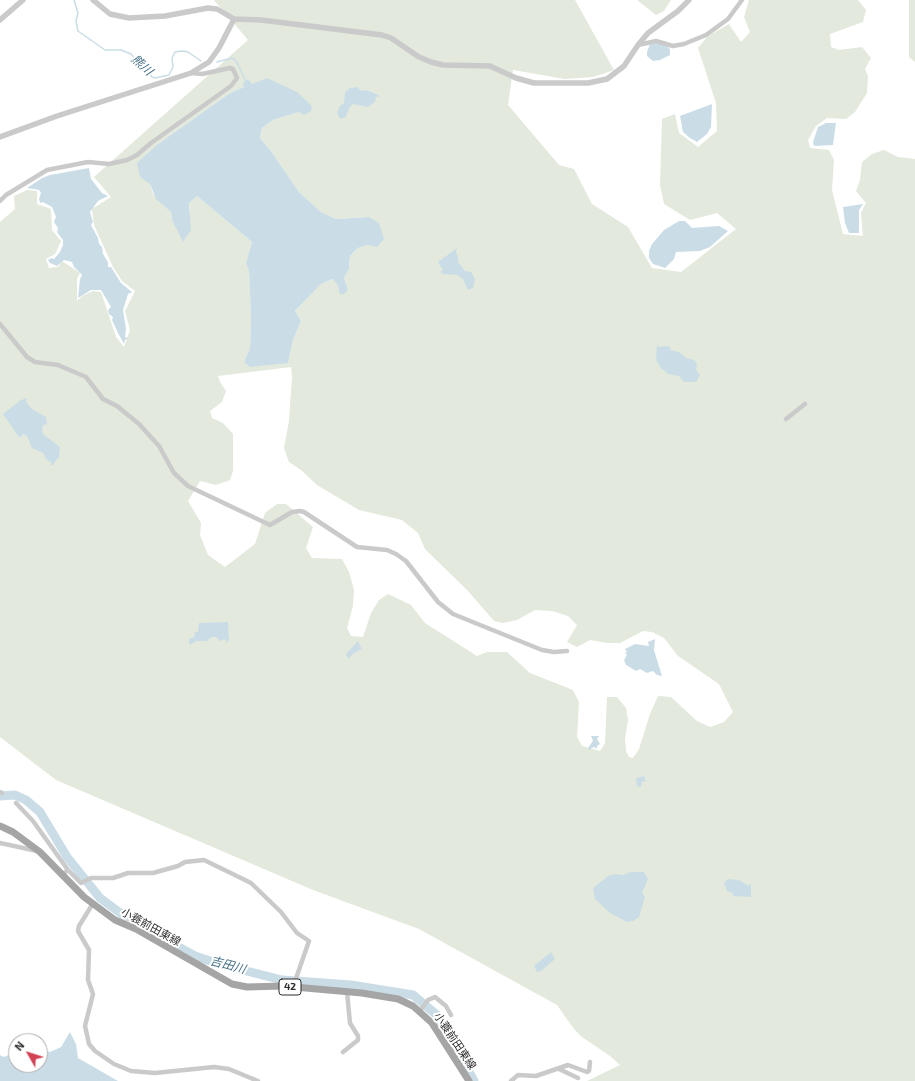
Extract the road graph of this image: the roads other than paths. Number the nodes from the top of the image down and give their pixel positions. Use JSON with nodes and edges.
{"nodes":[{"id":1,"x":23,"y":0,"type":"edge"},
{"id":2,"x":93,"y":0,"type":"edge"},
{"id":3,"x":689,"y":0,"type":"edge"},
{"id":4,"x":742,"y":0,"type":"edge"},
{"id":5,"x":234,"y":19,"type":"junction"},
{"id":6,"x":0,"y":20,"type":"edge"},
{"id":7,"x":638,"y":45,"type":"junction"},
{"id":8,"x":191,"y":73,"type":"junction"},
{"id":9,"x":0,"y":137,"type":"edge"},
{"id":10,"x":0,"y":201,"type":"edge"},
{"id":11,"x":0,"y":324,"type":"edge"},
{"id":12,"x":806,"y":404,"type":"dead end"},
{"id":13,"x":786,"y":419,"type":"dead end"},
{"id":14,"x":567,"y":651,"type":"dead end"},
{"id":15,"x":16,"y":803,"type":"dead end"},
{"id":16,"x":0,"y":826,"type":"edge"},
{"id":17,"x":0,"y":844,"type":"edge"},
{"id":18,"x":40,"y":852,"type":"junction"},
{"id":19,"x":66,"y":872,"type":"junction"},
{"id":20,"x":92,"y":904,"type":"junction"},
{"id":21,"x":294,"y":986,"type":"junction"},
{"id":22,"x":347,"y":992,"type":"junction"},
{"id":23,"x":421,"y":1009,"type":"junction"},
{"id":24,"x":451,"y":1015,"type":"dead end"},
{"id":25,"x":343,"y":1052,"type":"dead end"},
{"id":26,"x":590,"y":1062,"type":"dead end"},
{"id":27,"x":558,"y":1069,"type":"junction"},
{"id":28,"x":578,"y":1078,"type":"dead end"},
{"id":29,"x":258,"y":1081,"type":"edge"},
{"id":30,"x":469,"y":1081,"type":"edge"},
{"id":31,"x":511,"y":1081,"type":"edge"}],
"edges":[{"from":1,"to":6,"type":"street"},
{"from":2,"to":5,"type":"street"},
{"from":3,"to":7,"type":"street"},
{"from":4,"to":7,"type":"street"},
{"from":5,"to":7,"type":"street"},
{"from":5,"to":8,"type":"street"},
{"from":8,"to":9,"type":"street"},
{"from":8,"to":10,"type":"street"},
{"from":11,"to":14,"type":"street"},
{"from":12,"to":13,"type":"street"},
{"from":15,"to":19,"type":"street"},
{"from":16,"to":18,"type":"main road","name":"小蓑前田東線","number":"42"},
{"from":17,"to":18,"type":"street"},
{"from":18,"to":19,"type":"main road","name":"小蓑前田東線","number":"42"},
{"from":19,"to":20,"type":"main road","name":"小蓑前田東線","number":"42"},
{"from":19,"to":21,"type":"street"},
{"from":20,"to":21,"type":"main road","name":"小蓑前田東線","number":"42"},
{"from":20,"to":29,"type":"street"},
{"from":21,"to":22,"type":"main road","name":"小蓑前田東線","number":"42"},
{"from":22,"to":23,"type":"main road","name":"小蓑前田東線","number":"42"},
{"from":22,"to":25,"type":"street"},
{"from":23,"to":24,"type":"street"},
{"from":23,"to":30,"type":"main road","name":"小蓑前田東線","number":"42"},
{"from":26,"to":27,"type":"street"},
{"from":27,"to":28,"type":"street"},
{"from":27,"to":31,"type":"street"}]}
